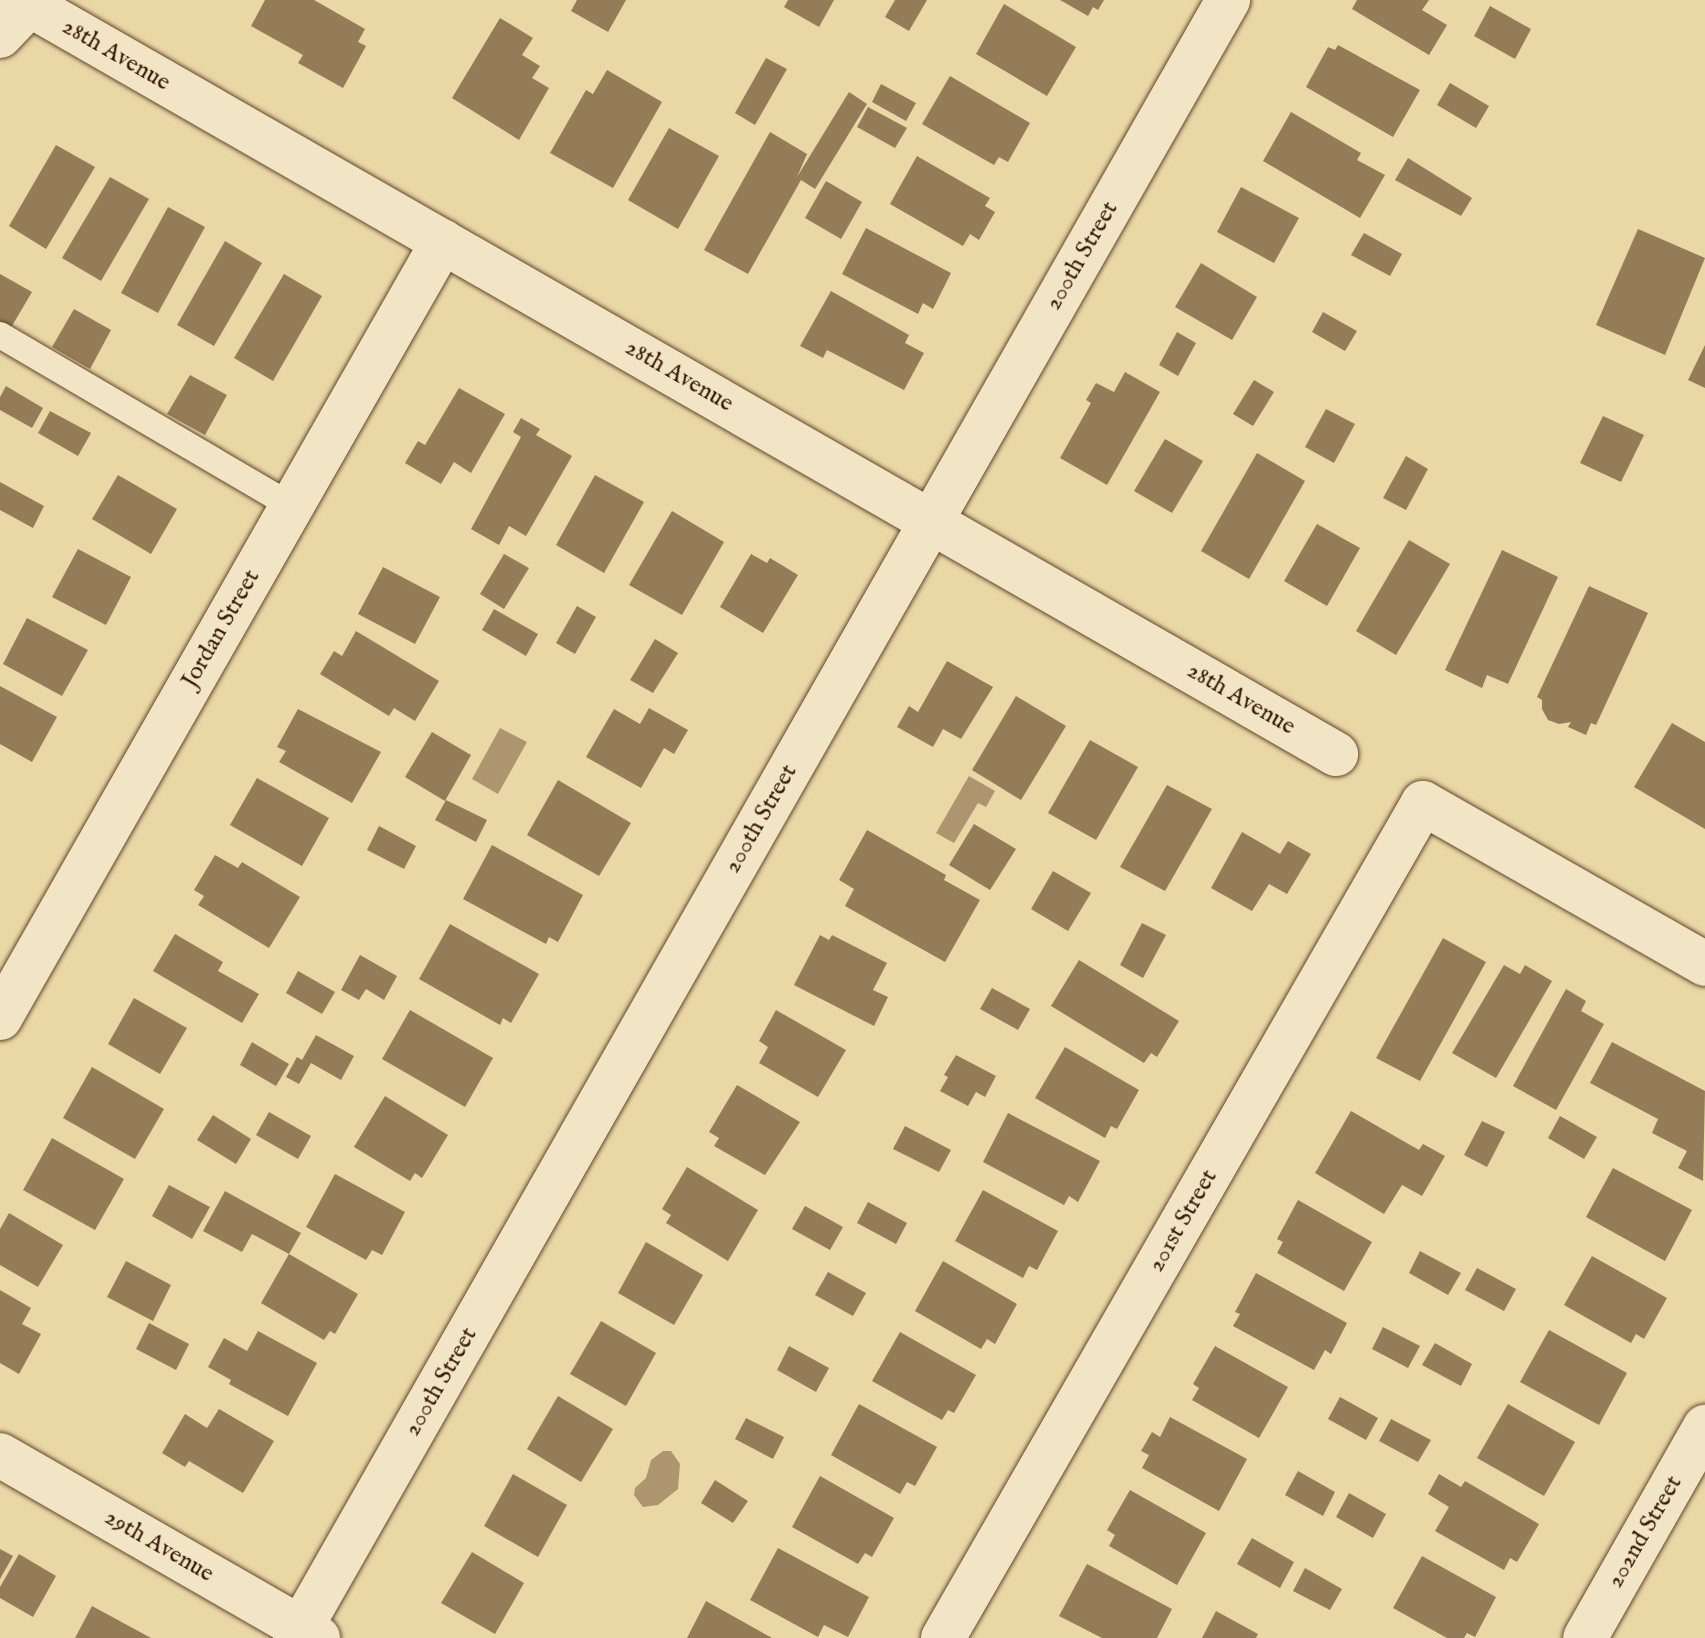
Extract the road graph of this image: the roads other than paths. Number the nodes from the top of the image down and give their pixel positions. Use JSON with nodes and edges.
{"nodes":[{"id":1,"x":1228,"y":0,"type":"edge"},
{"id":2,"x":21,"y":10,"type":"edge"},
{"id":3,"x":443,"y":241,"type":"junction"},
{"id":4,"x":0,"y":335,"type":"edge"},
{"id":5,"x":291,"y":506,"type":"junction"},
{"id":6,"x":932,"y":520,"type":"junction"},
{"id":7,"x":1336,"y":754,"type":"dead end"},
{"id":8,"x":1705,"y":964,"type":"edge"},
{"id":9,"x":0,"y":1018,"type":"edge"},
{"id":10,"x":1705,"y":1427,"type":"edge"},
{"id":11,"x":0,"y":1455,"type":"edge"},
{"id":12,"x":304,"y":1635,"type":"edge"},
{"id":13,"x":943,"y":1638,"type":"edge"},
{"id":14,"x":1585,"y":1638,"type":"edge"}],
"edges":[{"from":1,"to":6,"type":"street","name":"200th Street"},
{"from":2,"to":3,"type":"street","name":"28th Avenue"},
{"from":3,"to":5,"type":"street","name":"Jordan Street"},
{"from":3,"to":6,"type":"street","name":"28th Avenue"},
{"from":4,"to":5,"type":"lane"},
{"from":5,"to":9,"type":"street","name":"Jordan Street"},
{"from":6,"to":7,"type":"street","name":"28th Avenue"},
{"from":6,"to":12,"type":"street","name":"200th Street"},
{"from":8,"to":13,"type":"street","name":"201st Street"},
{"from":10,"to":14,"type":"street","name":"202nd Street"},
{"from":11,"to":12,"type":"street","name":"29th Avenue"}]}
